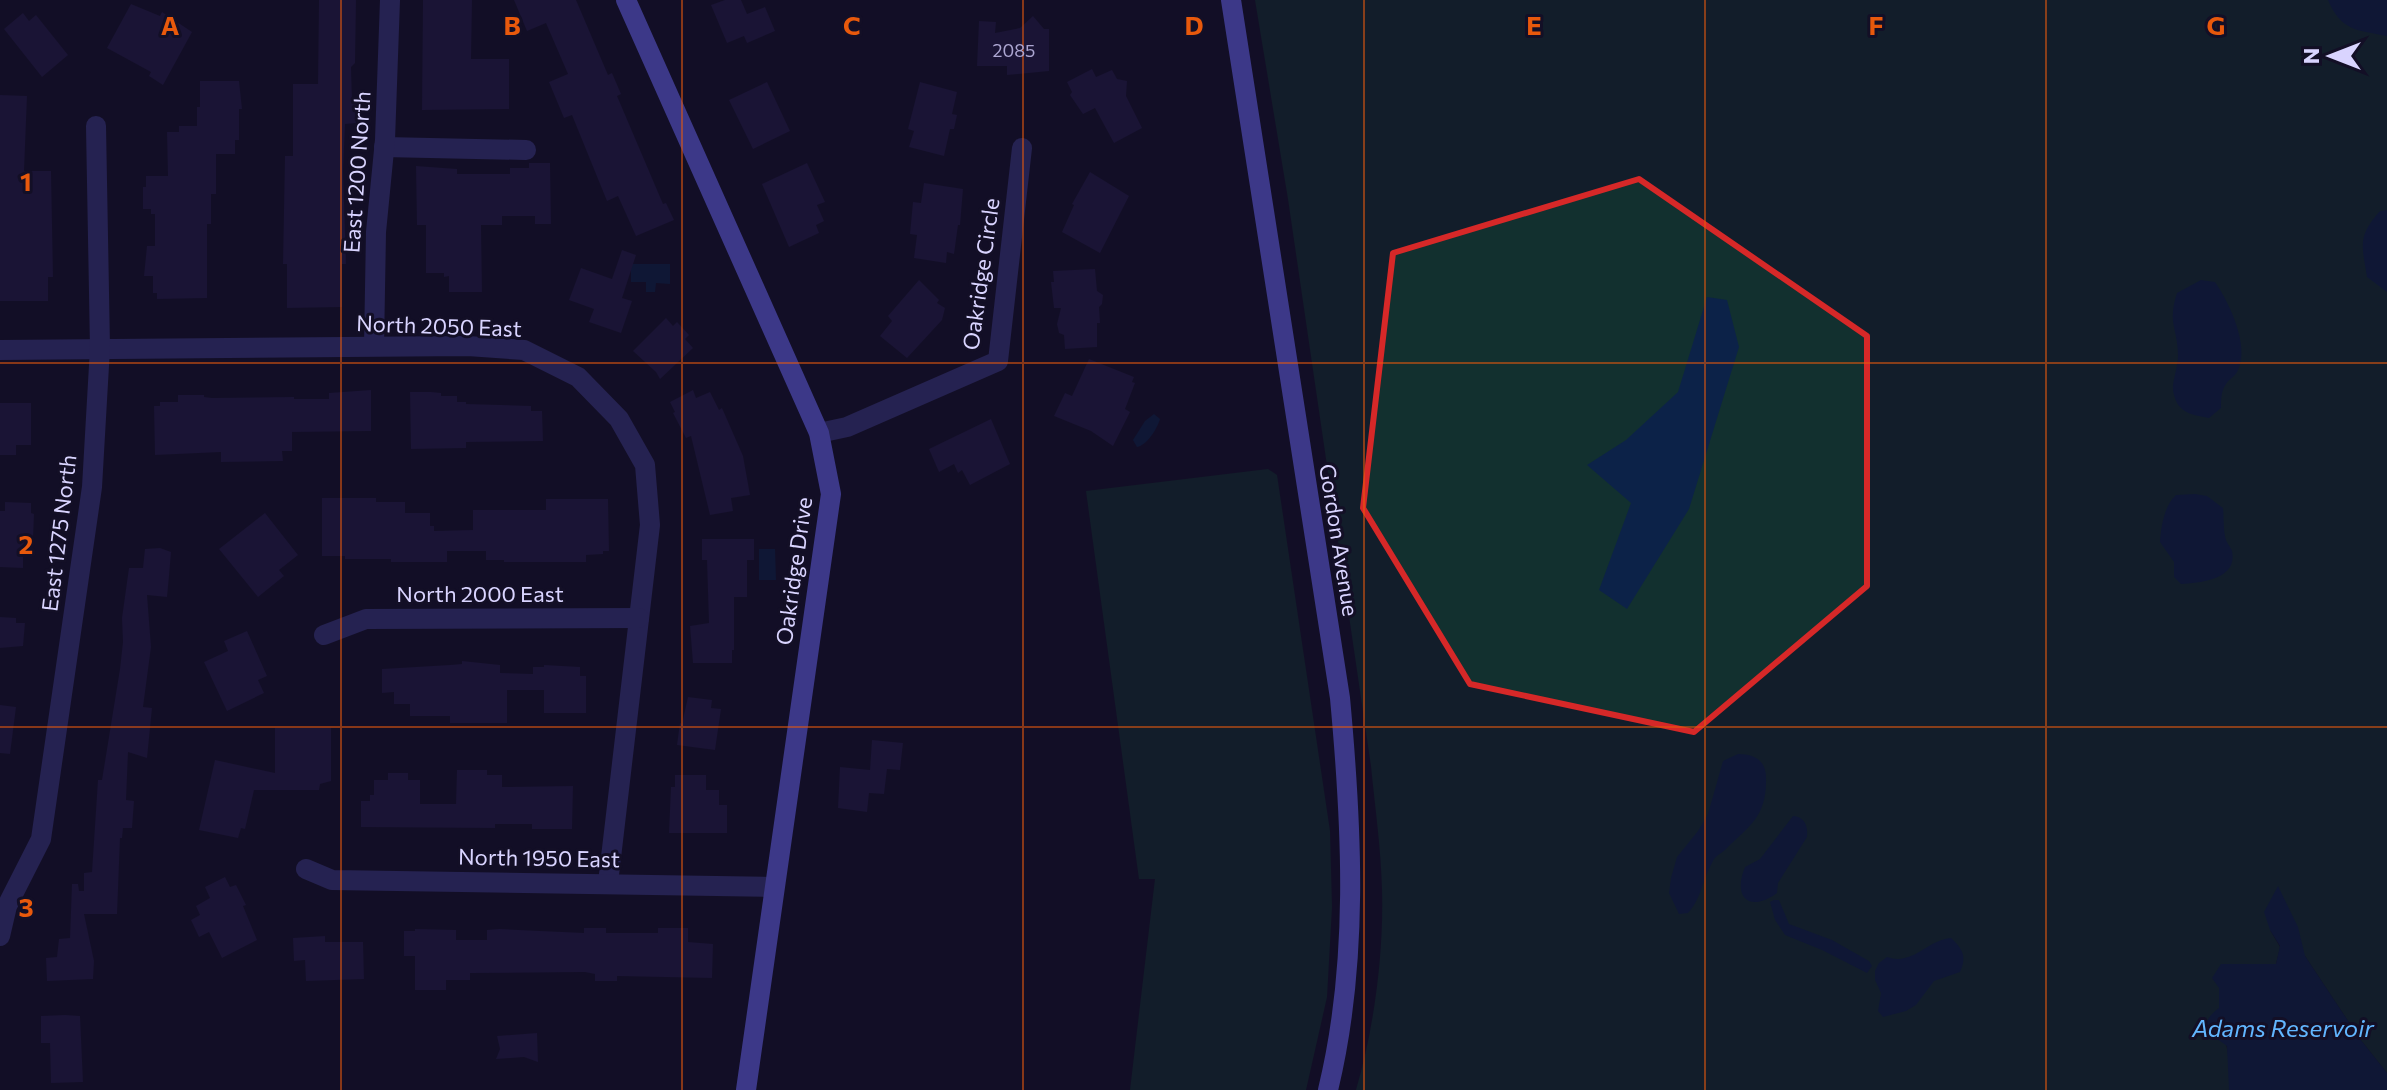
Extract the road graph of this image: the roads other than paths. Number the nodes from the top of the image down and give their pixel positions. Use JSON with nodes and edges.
{"nodes":[{"id":1,"x":390,"y":0,"type":"edge"},
{"id":2,"x":626,"y":0,"type":"edge"},
{"id":3,"x":1231,"y":0,"type":"edge"},
{"id":4,"x":96,"y":126,"type":"dead end"},
{"id":5,"x":384,"y":147,"type":"junction"},
{"id":6,"x":1022,"y":148,"type":"dead end"},
{"id":7,"x":526,"y":150,"type":"dead end"},
{"id":8,"x":374,"y":346,"type":"junction"},
{"id":9,"x":100,"y":348,"type":"junction"},
{"id":10,"x":0,"y":350,"type":"edge"},
{"id":11,"x":819,"y":433,"type":"junction"},
{"id":12,"x":639,"y":618,"type":"junction"},
{"id":13,"x":324,"y":635,"type":"dead end"},
{"id":14,"x":306,"y":869,"type":"dead end"},
{"id":15,"x":608,"y":883,"type":"junction"},
{"id":16,"x":774,"y":887,"type":"junction"},
{"id":17,"x":4,"y":904,"type":"edge"},
{"id":18,"x":0,"y":936,"type":"edge"},
{"id":19,"x":746,"y":1090,"type":"edge"},
{"id":20,"x":1328,"y":1090,"type":"edge"}],
"edges":[{"from":1,"to":5,"type":"street","name":"East 1200 North"},
{"from":2,"to":11,"type":"street","name":"Oakridge Drive"},
{"from":3,"to":20,"type":"street","name":"Gordon Avenue"},
{"from":4,"to":9,"type":"street","name":"East 1275 North"},
{"from":5,"to":7,"type":"street"},
{"from":5,"to":8,"type":"street","name":"East 1200 North"},
{"from":6,"to":11,"type":"street","name":"Oakridge Circle"},
{"from":8,"to":9,"type":"street","name":"North 2050 East"},
{"from":8,"to":12,"type":"street","name":"North 2050 East"},
{"from":9,"to":10,"type":"street","name":"North 2050 East"},
{"from":9,"to":17,"type":"street","name":"East 1275 North"},
{"from":11,"to":16,"type":"street","name":"Oakridge Drive"},
{"from":12,"to":13,"type":"street","name":"North 2000 East"},
{"from":12,"to":15,"type":"street","name":"North 2050 East"},
{"from":14,"to":15,"type":"street","name":"North 1950 East"},
{"from":15,"to":16,"type":"street","name":"North 1950 East"},
{"from":16,"to":19,"type":"street","name":"Oakridge Drive"},
{"from":17,"to":18,"type":"street","name":"East 1275 North"}]}
